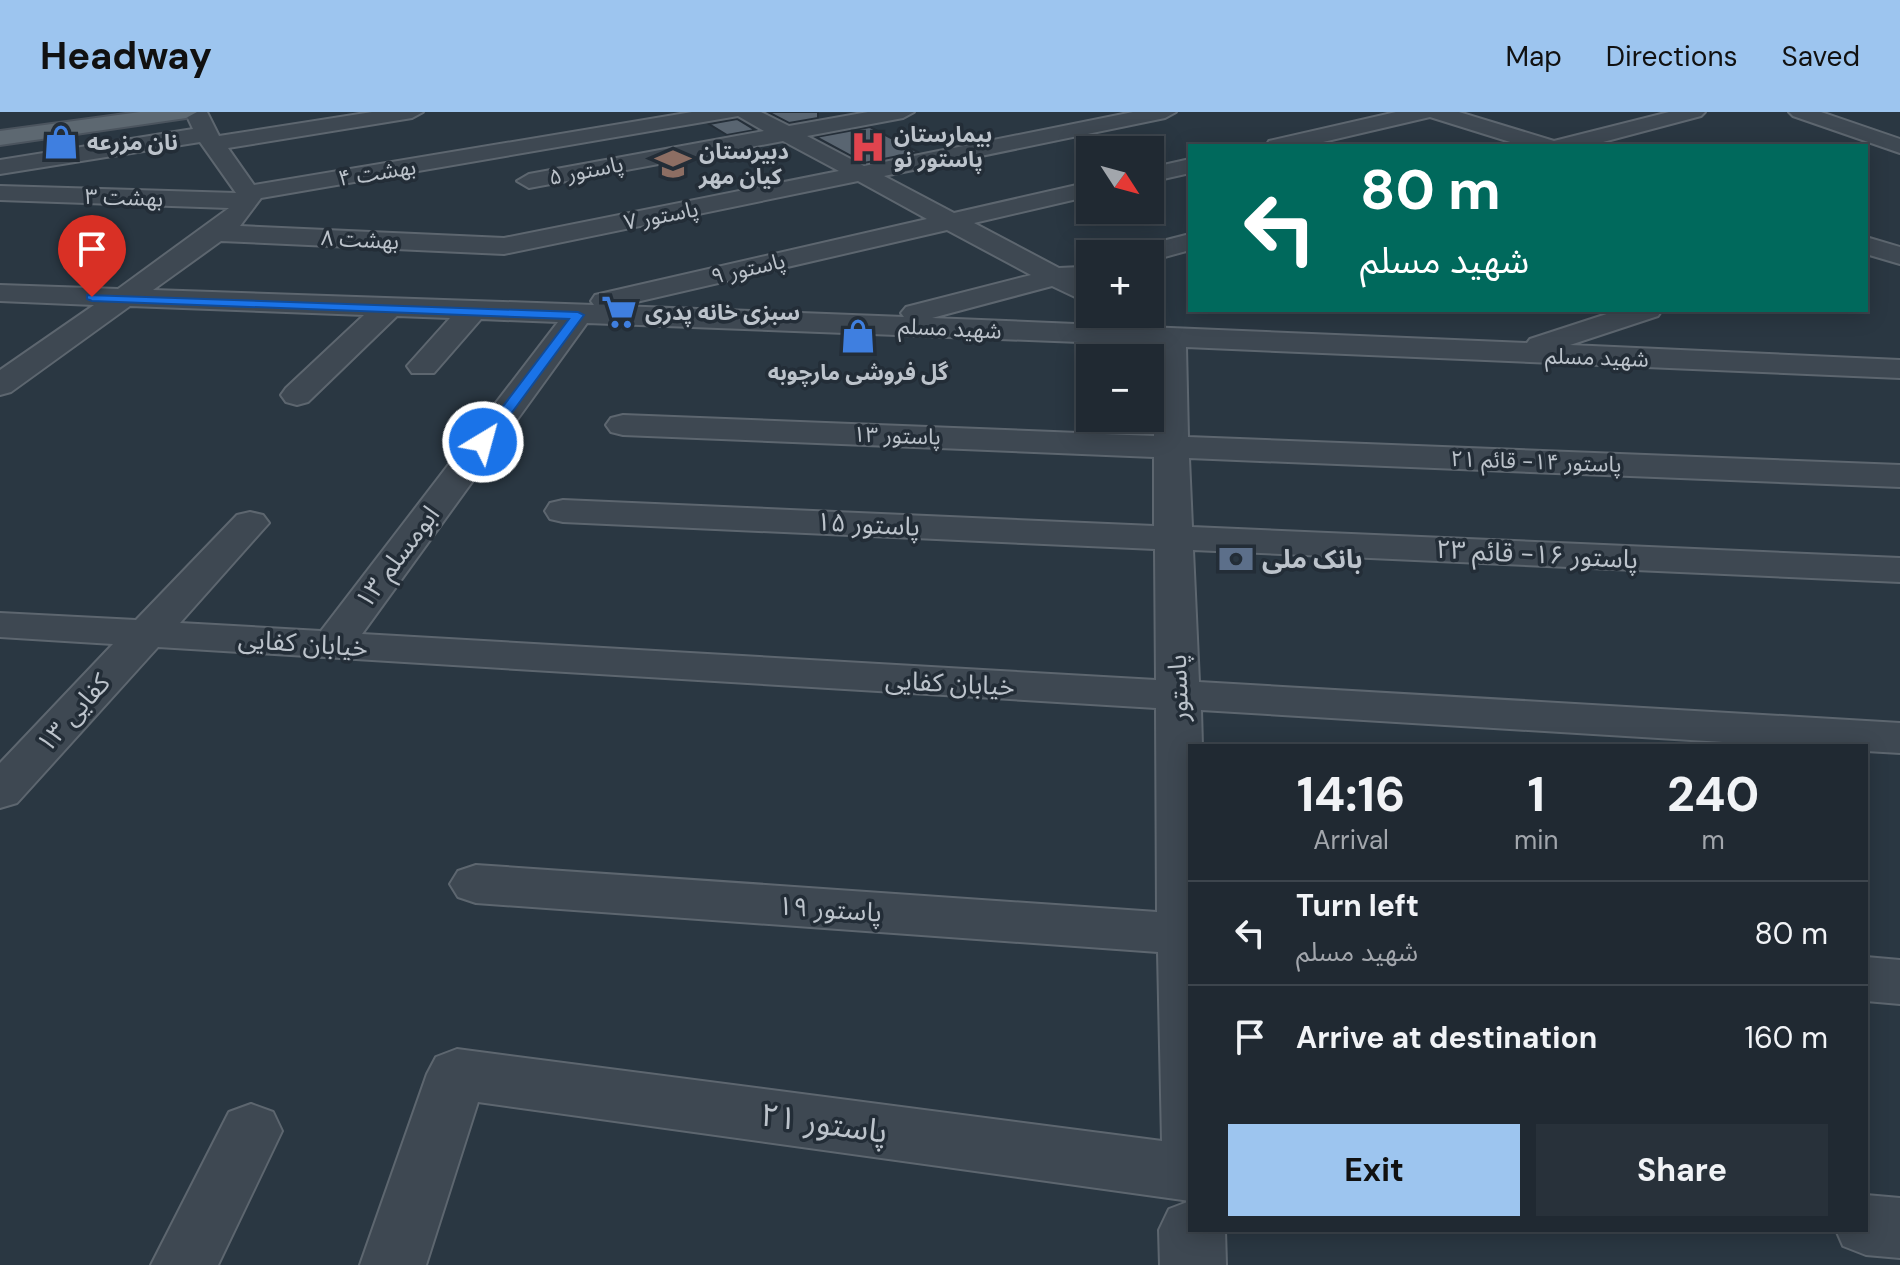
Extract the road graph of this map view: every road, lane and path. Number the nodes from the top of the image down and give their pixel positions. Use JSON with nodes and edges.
{"nodes":[{"id":1,"x":112,"y":112,"type":"edge"},
{"id":2,"x":186,"y":112,"type":"edge"},
{"id":3,"x":412,"y":112,"type":"edge"},
{"id":4,"x":730,"y":112,"type":"edge"},
{"id":5,"x":745,"y":112,"type":"edge"},
{"id":6,"x":903,"y":112,"type":"edge"},
{"id":7,"x":1165,"y":112,"type":"edge"},
{"id":8,"x":1424,"y":112,"type":"edge"},
{"id":9,"x":1437,"y":112,"type":"edge"},
{"id":10,"x":1694,"y":112,"type":"edge"},
{"id":11,"x":1800,"y":112,"type":"edge"},
{"id":12,"x":0,"y":128,"type":"edge"},
{"id":13,"x":205,"y":130,"type":"edge"},
{"id":14,"x":1900,"y":132,"type":"edge"},
{"id":15,"x":785,"y":133,"type":"junction"},
{"id":16,"x":1873,"y":137,"type":"junction"},
{"id":17,"x":0,"y":138,"type":"edge"},
{"id":18,"x":1286,"y":144,"type":"edge"},
{"id":19,"x":1540,"y":144,"type":"edge"},
{"id":20,"x":1570,"y":144,"type":"edge"},
{"id":21,"x":1847,"y":144,"type":"edge"},
{"id":22,"x":1900,"y":146,"type":"edge"},
{"id":23,"x":1188,"y":166,"type":"edge"},
{"id":24,"x":0,"y":167,"type":"edge"},
{"id":25,"x":1164,"y":172,"type":"edge"},
{"id":26,"x":864,"y":175,"type":"junction"},
{"id":27,"x":1076,"y":192,"type":"edge"},
{"id":28,"x":0,"y":193,"type":"edge"},
{"id":29,"x":248,"y":197,"type":"junction"},
{"id":30,"x":951,"y":221,"type":"junction"},
{"id":31,"x":215,"y":233,"type":"junction"},
{"id":32,"x":1188,"y":243,"type":"edge"},
{"id":33,"x":504,"y":246,"type":"junction"},
{"id":34,"x":1868,"y":246,"type":"edge"},
{"id":35,"x":1164,"y":249,"type":"edge"},
{"id":36,"x":1900,"y":256,"type":"edge"},
{"id":37,"x":1076,"y":272,"type":"edge"},
{"id":38,"x":1056,"y":277,"type":"junction"},
{"id":39,"x":1076,"y":288,"type":"edge"},
{"id":40,"x":0,"y":293,"type":"edge"},
{"id":41,"x":486,"y":295,"type":"junction"},
{"id":42,"x":122,"y":298,"type":"junction"},
{"id":43,"x":388,"y":308,"type":"junction"},
{"id":44,"x":1642,"y":312,"type":"edge"},
{"id":45,"x":1260,"y":314,"type":"dead end"},
{"id":46,"x":562,"y":315,"type":"junction"},
{"id":47,"x":872,"y":324,"type":"junction"},
{"id":48,"x":1152,"y":328,"type":"edge"},
{"id":49,"x":1171,"y":338,"type":"junction"},
{"id":50,"x":1516,"y":354,"type":"junction"},
{"id":51,"x":1891,"y":364,"type":"edge"},
{"id":52,"x":423,"y":366,"type":"dead end"},
{"id":53,"x":0,"y":385,"type":"edge"},
{"id":54,"x":297,"y":395,"type":"dead end"},
{"id":55,"x":623,"y":425,"type":"dead end"},
{"id":56,"x":1171,"y":446,"type":"junction"},
{"id":57,"x":1900,"y":476,"type":"edge"},
{"id":58,"x":563,"y":511,"type":"dead end"},
{"id":59,"x":250,"y":523,"type":"dead end"},
{"id":60,"x":1173,"y":538,"type":"junction"},
{"id":61,"x":1900,"y":570,"type":"edge"},
{"id":62,"x":0,"y":625,"type":"edge"},
{"id":63,"x":145,"y":633,"type":"junction"},
{"id":64,"x":332,"y":645,"type":"junction"},
{"id":65,"x":1178,"y":697,"type":"junction"},
{"id":66,"x":1900,"y":738,"type":"edge"},
{"id":67,"x":0,"y":792,"type":"edge"},
{"id":68,"x":476,"y":884,"type":"dead end"},
{"id":69,"x":1187,"y":934,"type":"edge"},
{"id":70,"x":1868,"y":979,"type":"edge"},
{"id":71,"x":1900,"y":982,"type":"edge"},
{"id":72,"x":1188,"y":1001,"type":"edge"},
{"id":73,"x":251,"y":1131,"type":"dead end"},
{"id":74,"x":1188,"y":1173,"type":"edge"},
{"id":75,"x":1868,"y":1225,"type":"edge"},
{"id":76,"x":1900,"y":1228,"type":"edge"},
{"id":77,"x":1192,"y":1232,"type":"edge"},
{"id":78,"x":184,"y":1265,"type":"edge"},
{"id":79,"x":393,"y":1265,"type":"edge"},
{"id":80,"x":1193,"y":1265,"type":"edge"}],
"edges":[{"from":1,"to":12,"type":"main road"},
{"from":2,"to":17,"type":"main road"},
{"from":3,"to":13,"type":"street"},
{"from":4,"to":29,"type":"street","name":"بهشت ۴"},
{"from":5,"to":15,"type":"street"},
{"from":6,"to":15,"type":"street","name":"پاستور ۵"},
{"from":7,"to":26,"type":"street","name":"پاستور ۷"},
{"from":8,"to":18,"type":"street"},
{"from":9,"to":19,"type":"street"},
{"from":10,"to":20,"type":"street"},
{"from":11,"to":16,"type":"street"},
{"from":13,"to":24,"type":"street"},
{"from":13,"to":29,"type":"street"},
{"from":14,"to":16,"type":"street"},
{"from":15,"to":26,"type":"street"},
{"from":15,"to":33,"type":"street","name":"پاستور ۵"},
{"from":16,"to":21,"type":"street"},
{"from":16,"to":22,"type":"street"},
{"from":23,"to":25,"type":"street"},
{"from":26,"to":30,"type":"street"},
{"from":26,"to":33,"type":"street","name":"پاستور ۷"},
{"from":27,"to":30,"type":"street","name":"پاستور ۹"},
{"from":28,"to":29,"type":"street","name":"بهشت ۳"},
{"from":29,"to":31,"type":"street"},
{"from":30,"to":38,"type":"street"},
{"from":30,"to":46,"type":"street","name":"پاستور ۹"},
{"from":31,"to":33,"type":"street","name":"بهشت ۸"},
{"from":31,"to":42,"type":"street"},
{"from":32,"to":35,"type":"street"},
{"from":33,"to":41,"type":"street"},
{"from":34,"to":36,"type":"street"},
{"from":37,"to":38,"type":"street"},
{"from":38,"to":39,"type":"street"},
{"from":38,"to":47,"type":"street"},
{"from":40,"to":42,"type":"street","name":"شهید مسلم"},
{"from":41,"to":43,"type":"street","name":"شهید مسلم"},
{"from":41,"to":46,"type":"street","name":"شهید مسلم"},
{"from":41,"to":52,"type":"street"},
{"from":42,"to":43,"type":"street","name":"شهید مسلم"},
{"from":42,"to":53,"type":"street"},
{"from":43,"to":54,"type":"street"},
{"from":44,"to":50,"type":"street"},
{"from":45,"to":49,"type":"street"},
{"from":46,"to":47,"type":"street","name":"شهید مسلم"},
{"from":46,"to":64,"type":"street","name":"ابومسلم ۱۳"},
{"from":47,"to":49,"type":"street","name":"شهید مسلم"},
{"from":48,"to":49,"type":"street"},
{"from":49,"to":50,"type":"street","name":"شهید مسلم"},
{"from":49,"to":56,"type":"street","name":"پاستور"},
{"from":50,"to":51,"type":"street","name":"شهید مسلم"},
{"from":55,"to":56,"type":"street","name":"پاستور ۱۳"},
{"from":56,"to":57,"type":"street","name":"پاستور ۱۴- قائم ۲۱"},
{"from":56,"to":60,"type":"street","name":"پاستور"},
{"from":58,"to":60,"type":"street","name":"پاستور ۱۵"},
{"from":59,"to":63,"type":"street","name":"کفایی ۱۳"},
{"from":60,"to":61,"type":"street","name":"پاستور ۱۶- قائم ۲۳"},
{"from":60,"to":65,"type":"street","name":"پاستور"},
{"from":62,"to":63,"type":"street","name":"خیابان کفایی"},
{"from":63,"to":64,"type":"street","name":"خیابان کفایی"},
{"from":63,"to":67,"type":"street","name":"کفایی ۱۳"},
{"from":64,"to":65,"type":"street","name":"خیابان کفایی"},
{"from":65,"to":66,"type":"street","name":"خیابان کفایی"},
{"from":65,"to":69,"type":"street","name":"پاستور"},
{"from":68,"to":69,"type":"street","name":"پاستور ۱۹"},
{"from":69,"to":72,"type":"street","name":"پاستور"},
{"from":70,"to":71,"type":"street"},
{"from":73,"to":78,"type":"street"},
{"from":74,"to":79,"type":"street","name":"پاستور ۲۱"},
{"from":75,"to":76,"type":"street"},
{"from":77,"to":80,"type":"street"}]}
